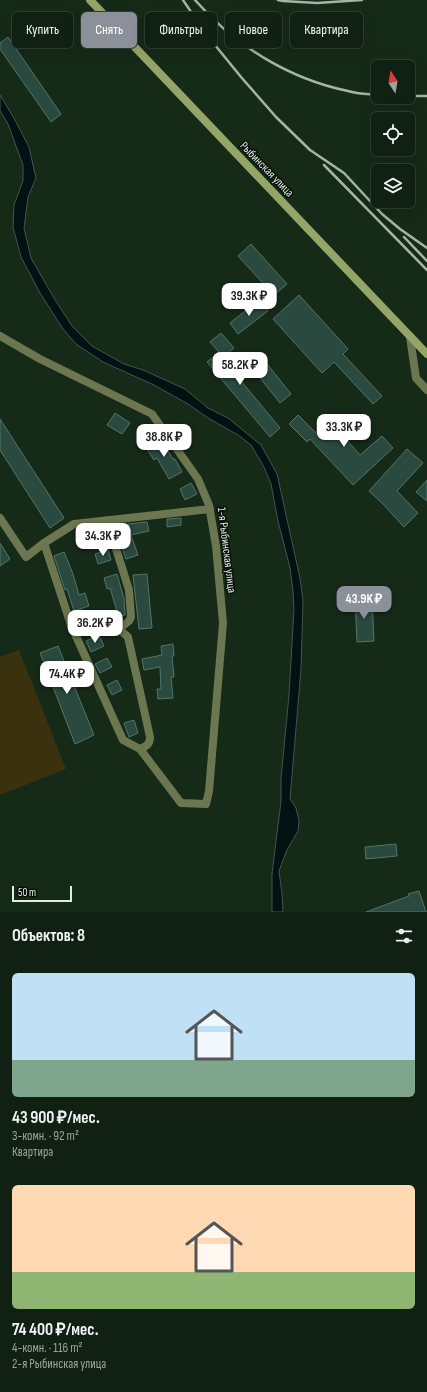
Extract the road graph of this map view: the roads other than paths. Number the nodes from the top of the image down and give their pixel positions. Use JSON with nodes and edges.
{"nodes":[{"id":1,"x":90,"y":0,"type":"edge"},
{"id":2,"x":0,"y":336,"type":"edge"},
{"id":3,"x":410,"y":337,"type":"junction"},
{"id":4,"x":427,"y":354,"type":"edge"},
{"id":5,"x":427,"y":390,"type":"edge"},
{"id":6,"x":210,"y":508,"type":"junction"},
{"id":7,"x":0,"y":518,"type":"edge"},
{"id":8,"x":107,"y":520,"type":"junction"},
{"id":9,"x":44,"y":544,"type":"junction"},
{"id":10,"x":119,"y":630,"type":"junction"},
{"id":11,"x":75,"y":632,"type":"junction"},
{"id":12,"x":140,"y":749,"type":"junction"}],
"edges":[{"from":1,"to":3,"type":"main road","name":"Рыбинская улица"},
{"from":2,"to":6,"type":"street","name":"1-я Рыбинская улица"},
{"from":3,"to":4,"type":"main road","name":"Рыбинская улица"},
{"from":3,"to":5,"type":"street"},
{"from":6,"to":8,"type":"street"},
{"from":6,"to":12,"type":"street","name":"1-я Рыбинская улица"},
{"from":7,"to":9,"type":"street"},
{"from":8,"to":9,"type":"street"},
{"from":8,"to":10,"type":"street"},
{"from":9,"to":11,"type":"street"},
{"from":10,"to":11,"type":"street"},
{"from":10,"to":12,"type":"street"},
{"from":11,"to":12,"type":"street"}]}
